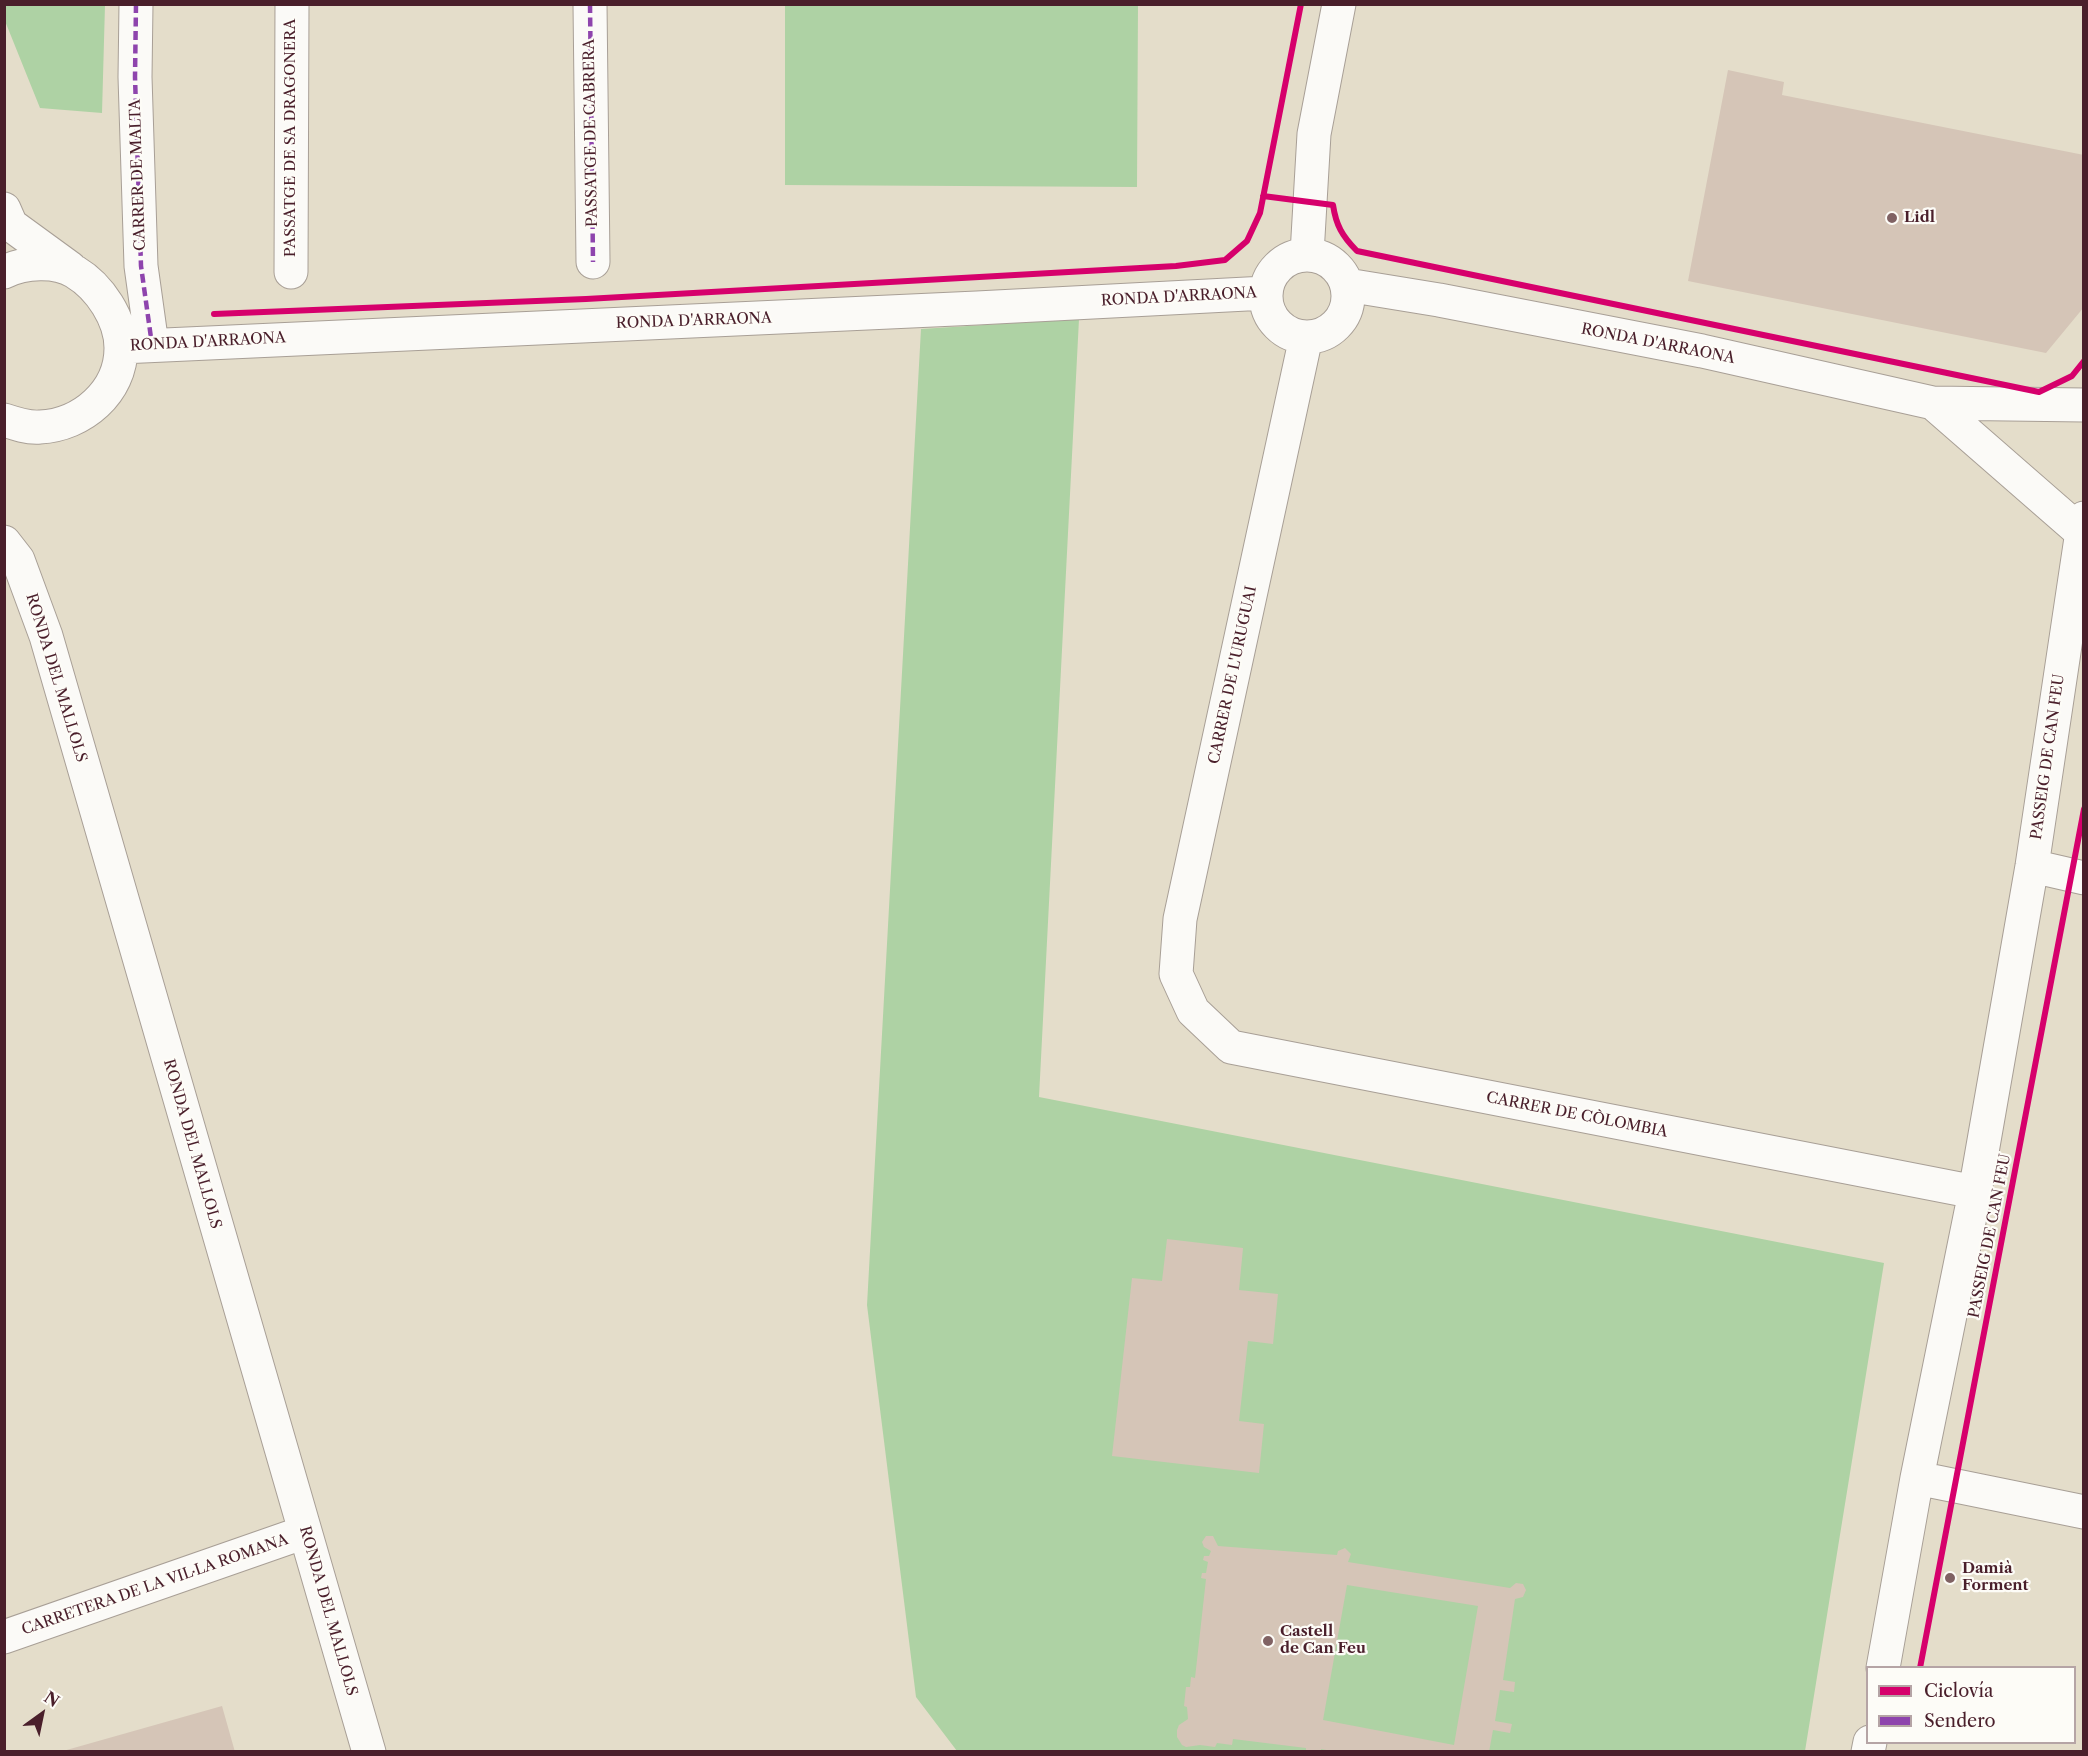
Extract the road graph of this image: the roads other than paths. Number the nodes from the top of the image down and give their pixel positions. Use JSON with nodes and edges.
{"nodes":[{"id":1,"x":136,"y":4,"type":"edge"},
{"id":2,"x":292,"y":4,"type":"edge"},
{"id":3,"x":590,"y":4,"type":"edge"},
{"id":4,"x":1339,"y":4,"type":"edge"},
{"id":5,"x":4,"y":209,"type":"edge"},
{"id":6,"x":1307,"y":254,"type":"junction"},
{"id":7,"x":593,"y":262,"type":"dead end"},
{"id":8,"x":74,"y":271,"type":"junction"},
{"id":9,"x":4,"y":272,"type":"edge"},
{"id":10,"x":291,"y":272,"type":"dead end"},
{"id":11,"x":1347,"y":285,"type":"junction"},
{"id":12,"x":1266,"y":293,"type":"junction"},
{"id":13,"x":1306,"y":337,"type":"junction"},
{"id":14,"x":137,"y":346,"type":"junction"},
{"id":15,"x":1933,"y":403,"type":"junction"},
{"id":16,"x":2084,"y":405,"type":"edge"},
{"id":17,"x":4,"y":420,"type":"edge"},
{"id":18,"x":2082,"y":525,"type":"edge"},
{"id":19,"x":4,"y":542,"type":"edge"},
{"id":20,"x":2032,"y":866,"type":"junction"},
{"id":21,"x":2084,"y":878,"type":"edge"},
{"id":22,"x":1193,"y":1011,"type":"joint"},
{"id":23,"x":1975,"y":1192,"type":"junction"},
{"id":24,"x":1917,"y":1478,"type":"junction"},
{"id":25,"x":2084,"y":1512,"type":"edge"},
{"id":26,"x":305,"y":1532,"type":"junction"},
{"id":27,"x":4,"y":1637,"type":"edge"},
{"id":28,"x":1883,"y":1666,"type":"edge"},
{"id":29,"x":369,"y":1752,"type":"edge"}],
"edges":[{"from":1,"to":14,"type":"street","name":"CARRER DE MALTA"},
{"from":2,"to":10,"type":"street","name":"PASSATGE DE SA DRAGONERA"},
{"from":3,"to":7,"type":"street","name":"PASSATGE DE CABRERA"},
{"from":4,"to":6,"type":"street"},
{"from":5,"to":8,"type":"street"},
{"from":6,"to":11,"type":"street"},
{"from":6,"to":12,"type":"street","name":"RONDA D'ARRAONA"},
{"from":8,"to":9,"type":"street","name":"RONDA D'ARRAONA"},
{"from":8,"to":14,"type":"street","name":"RONDA D'ARRAONA"},
{"from":11,"to":13,"type":"street"},
{"from":11,"to":15,"type":"street","name":"RONDA D'ARRAONA"},
{"from":12,"to":13,"type":"street","name":"RONDA D'ARRAONA"},
{"from":12,"to":14,"type":"street","name":"RONDA D'ARRAONA"},
{"from":13,"to":22,"type":"street","name":"CARRER DE L'URUGUAI"},
{"from":14,"to":17,"type":"street","name":"RONDA D'ARRAONA"},
{"from":15,"to":16,"type":"street","name":"RONDA D'ARRAONA"},
{"from":15,"to":18,"type":"street","name":"RONDA D'ARRAONA"},
{"from":18,"to":20,"type":"street","name":"PASSEIG DE CAN FEU"},
{"from":19,"to":26,"type":"street","name":"RONDA DEL MALLOLS"},
{"from":20,"to":21,"type":"street"},
{"from":20,"to":23,"type":"street","name":"PASSEIG DE CAN FEU"},
{"from":22,"to":23,"type":"street","name":"CARRER DE CÒLOMBIA"},
{"from":23,"to":24,"type":"street","name":"PASSEIG DE CAN FEU"},
{"from":24,"to":25,"type":"street"},
{"from":24,"to":28,"type":"street","name":"PASSEIG DE CAN FEU"},
{"from":26,"to":27,"type":"street","name":"CARRETERA DE LA VIL·LA ROMANA"},
{"from":26,"to":29,"type":"street","name":"RONDA DEL MALLOLS"}]}
